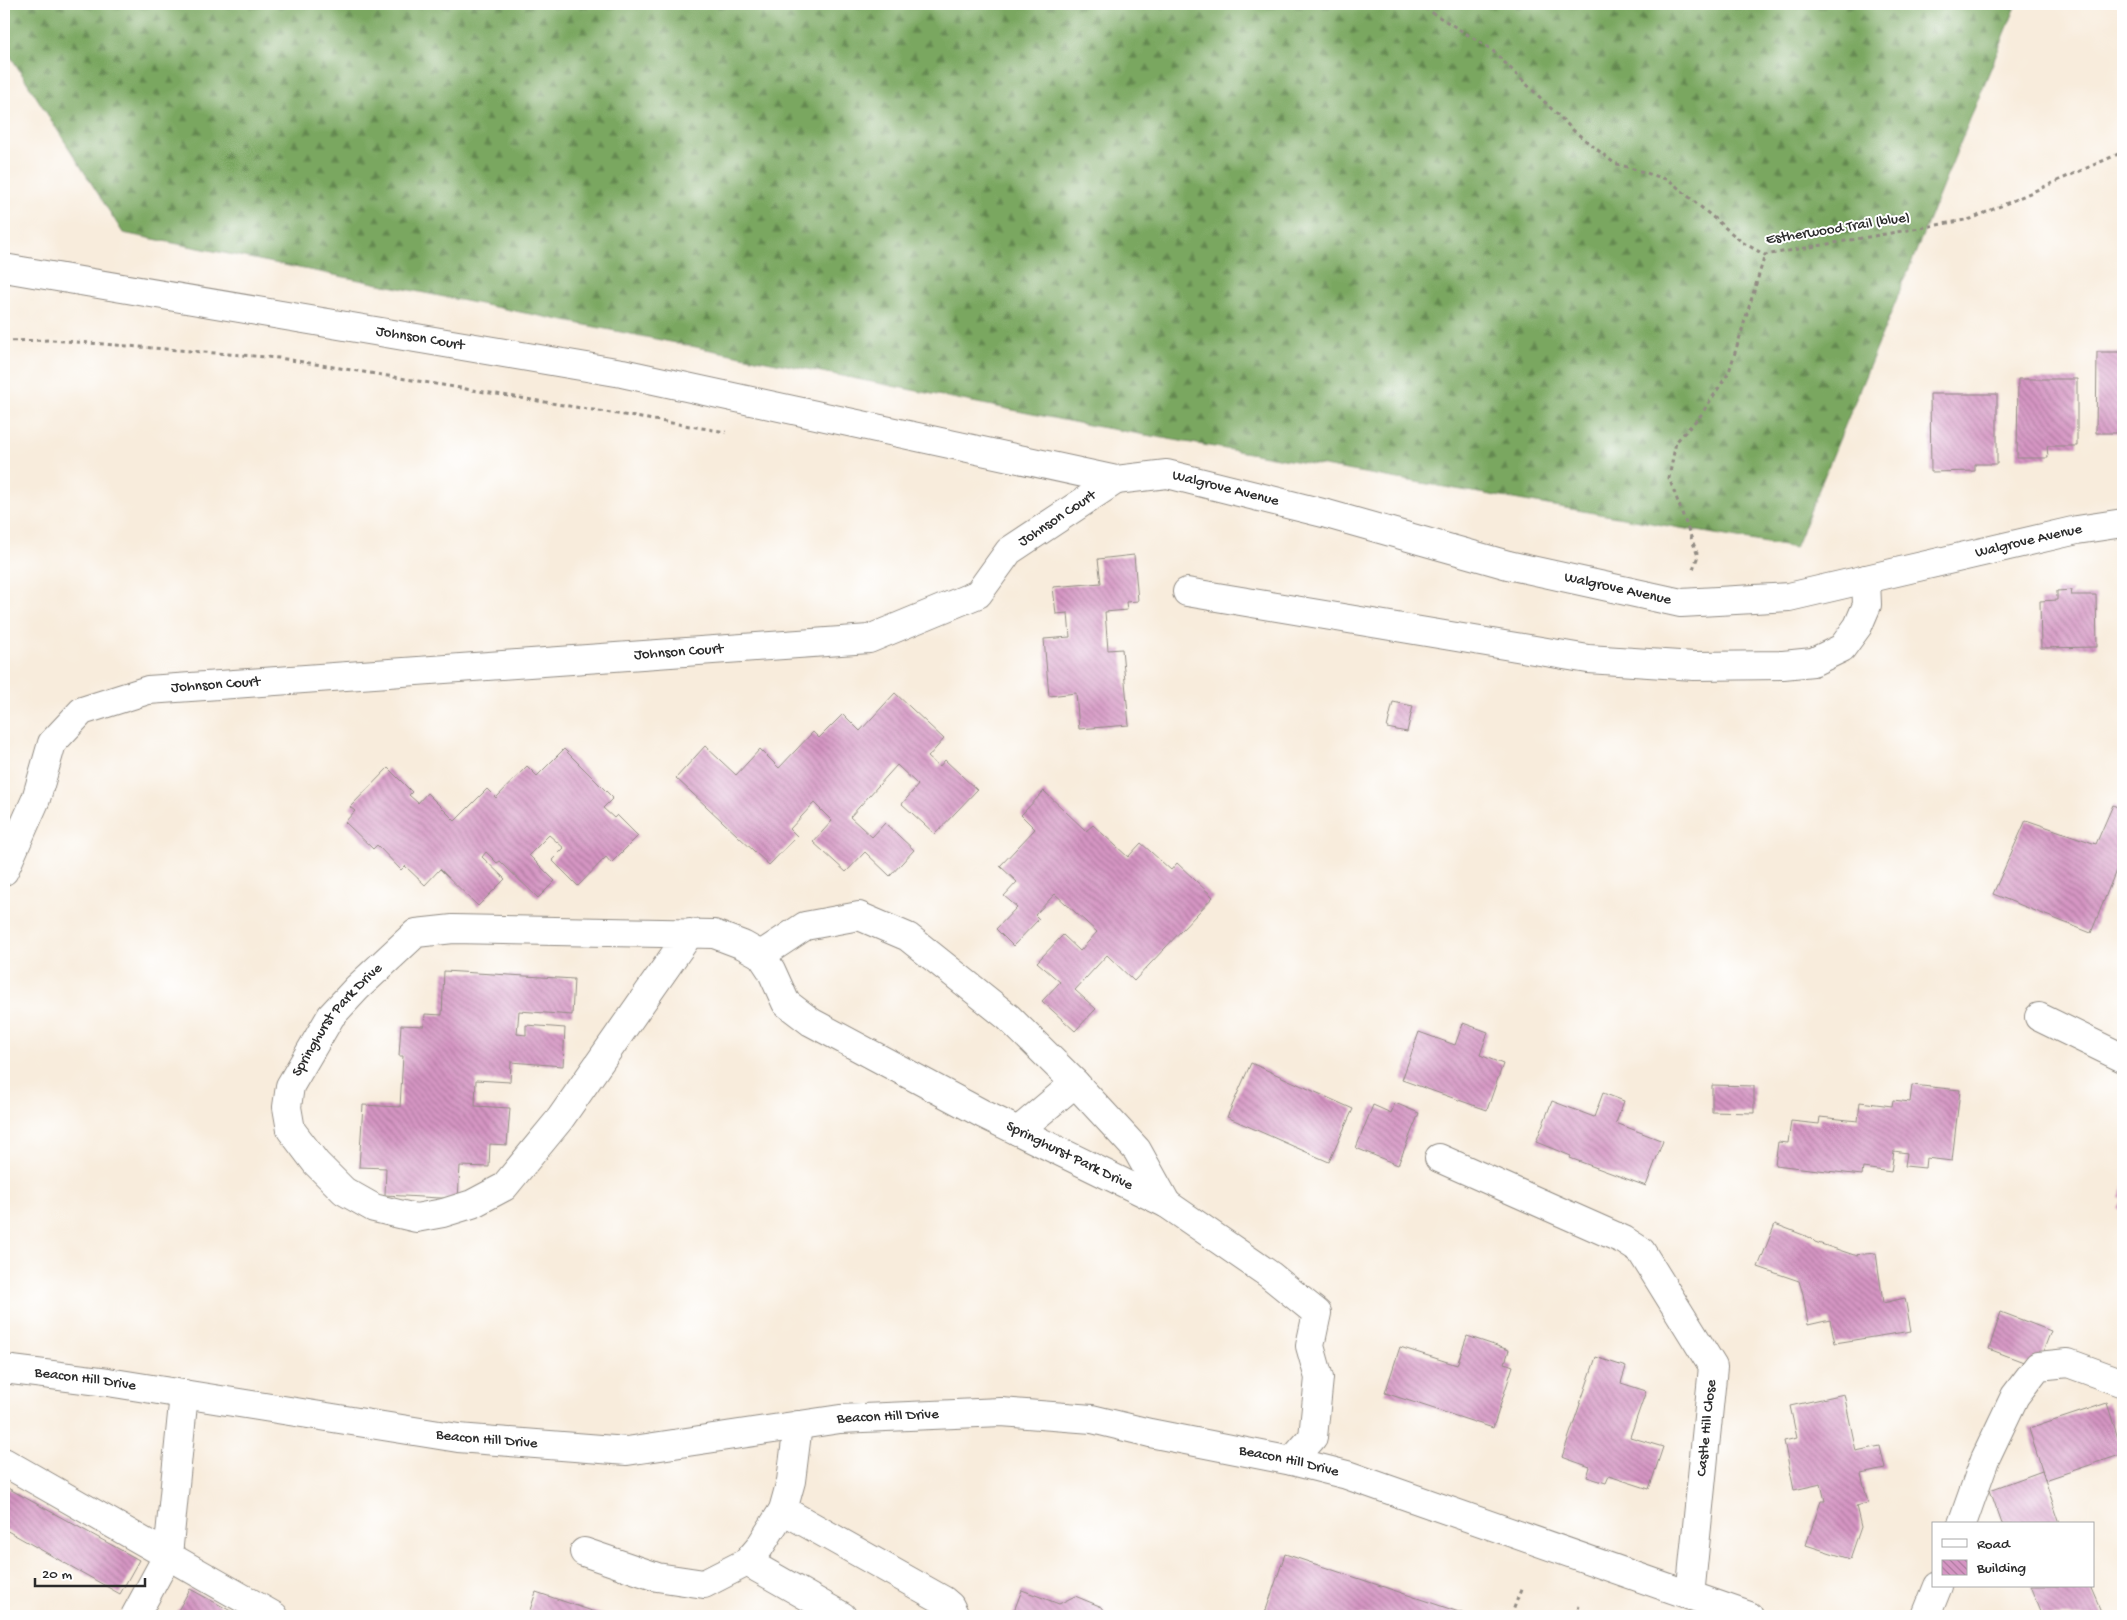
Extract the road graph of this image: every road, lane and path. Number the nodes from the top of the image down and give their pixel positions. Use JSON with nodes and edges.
{"nodes":[{"id":1,"x":1418,"y":4,"type":"edge"},
{"id":2,"x":2123,"y":152,"type":"edge"},
{"id":3,"x":1765,"y":255,"type":"junction"},
{"id":4,"x":4,"y":268,"type":"edge"},
{"id":5,"x":4,"y":341,"type":"edge"},
{"id":6,"x":729,"y":432,"type":"dead end"},
{"id":7,"x":1116,"y":480,"type":"junction"},
{"id":8,"x":2123,"y":523,"type":"edge"},
{"id":9,"x":1866,"y":579,"type":"junction"},
{"id":10,"x":1187,"y":592,"type":"dead end"},
{"id":11,"x":1681,"y":604,"type":"junction"},
{"id":12,"x":4,"y":872,"type":"edge"},
{"id":13,"x":690,"y":933,"type":"junction"},
{"id":14,"x":761,"y":955,"type":"junction"},
{"id":15,"x":2039,"y":1017,"type":"dead end"},
{"id":16,"x":2123,"y":1058,"type":"edge"},
{"id":17,"x":1075,"y":1083,"type":"junction"},
{"id":18,"x":1018,"y":1131,"type":"junction"},
{"id":19,"x":1439,"y":1158,"type":"dead end"},
{"id":20,"x":1167,"y":1204,"type":"junction"},
{"id":21,"x":4,"y":1368,"type":"edge"},
{"id":22,"x":2123,"y":1383,"type":"edge"},
{"id":23,"x":184,"y":1394,"type":"junction"},
{"id":24,"x":798,"y":1425,"type":"junction"},
{"id":25,"x":4,"y":1462,"type":"edge"},
{"id":26,"x":1292,"y":1462,"type":"junction"},
{"id":27,"x":783,"y":1510,"type":"junction"},
{"id":28,"x":1963,"y":1522,"type":"edge"},
{"id":29,"x":584,"y":1552,"type":"dead end"},
{"id":30,"x":168,"y":1555,"type":"junction"},
{"id":31,"x":747,"y":1562,"type":"junction"},
{"id":32,"x":1522,"y":1588,"type":"dead end"},
{"id":33,"x":1937,"y":1588,"type":"edge"},
{"id":34,"x":1690,"y":1596,"type":"junction"},
{"id":35,"x":1579,"y":1606,"type":"dead end"},
{"id":36,"x":135,"y":1616,"type":"edge"},
{"id":37,"x":274,"y":1616,"type":"edge"},
{"id":38,"x":842,"y":1616,"type":"edge"},
{"id":39,"x":955,"y":1616,"type":"edge"},
{"id":40,"x":1511,"y":1616,"type":"edge"},
{"id":41,"x":1576,"y":1616,"type":"edge"},
{"id":42,"x":1749,"y":1616,"type":"edge"},
{"id":43,"x":1926,"y":1616,"type":"edge"}],
"edges":[{"from":1,"to":3,"type":"path","name":"Estherwood Trail (blue)"},
{"from":2,"to":3,"type":"path","name":"Estherwood Trail (blue)"},
{"from":3,"to":11,"type":"path"},
{"from":4,"to":7,"type":"street","name":"Johnson Court"},
{"from":5,"to":6,"type":"path"},
{"from":7,"to":11,"type":"street","name":"Walgrove Avenue"},
{"from":7,"to":12,"type":"street","name":"Johnson Court"},
{"from":8,"to":9,"type":"street","name":"Walgrove Avenue"},
{"from":9,"to":10,"type":"street"},
{"from":9,"to":11,"type":"street","name":"Walgrove Avenue"},
{"from":13,"to":13,"type":"street","name":"Springhurst Park Drive"},
{"from":13,"to":14,"type":"street","name":"Springhurst Park Drive"},
{"from":14,"to":17,"type":"street"},
{"from":14,"to":18,"type":"street","name":"Springhurst Park Drive"},
{"from":15,"to":16,"type":"street"},
{"from":17,"to":18,"type":"street"},
{"from":17,"to":20,"type":"street"},
{"from":18,"to":20,"type":"street","name":"Springhurst Park Drive"},
{"from":19,"to":34,"type":"street","name":"Castle Hill Close"},
{"from":20,"to":26,"type":"street","name":"Springhurst Park Drive"},
{"from":21,"to":23,"type":"street","name":"Beacon Hill Drive"},
{"from":22,"to":28,"type":"street"},
{"from":23,"to":24,"type":"street","name":"Beacon Hill Drive"},
{"from":23,"to":30,"type":"street"},
{"from":24,"to":26,"type":"street","name":"Beacon Hill Drive"},
{"from":24,"to":27,"type":"street"},
{"from":25,"to":30,"type":"street"},
{"from":26,"to":34,"type":"street","name":"Beacon Hill Drive"},
{"from":27,"to":31,"type":"street"},
{"from":27,"to":39,"type":"street"},
{"from":29,"to":31,"type":"street"},
{"from":30,"to":36,"type":"street"},
{"from":30,"to":37,"type":"street"},
{"from":31,"to":38,"type":"street"},
{"from":32,"to":40,"type":"path"},
{"from":33,"to":43,"type":"street"},
{"from":34,"to":42,"type":"street","name":"Beacon Hill Drive"},
{"from":35,"to":41,"type":"path"}]}
